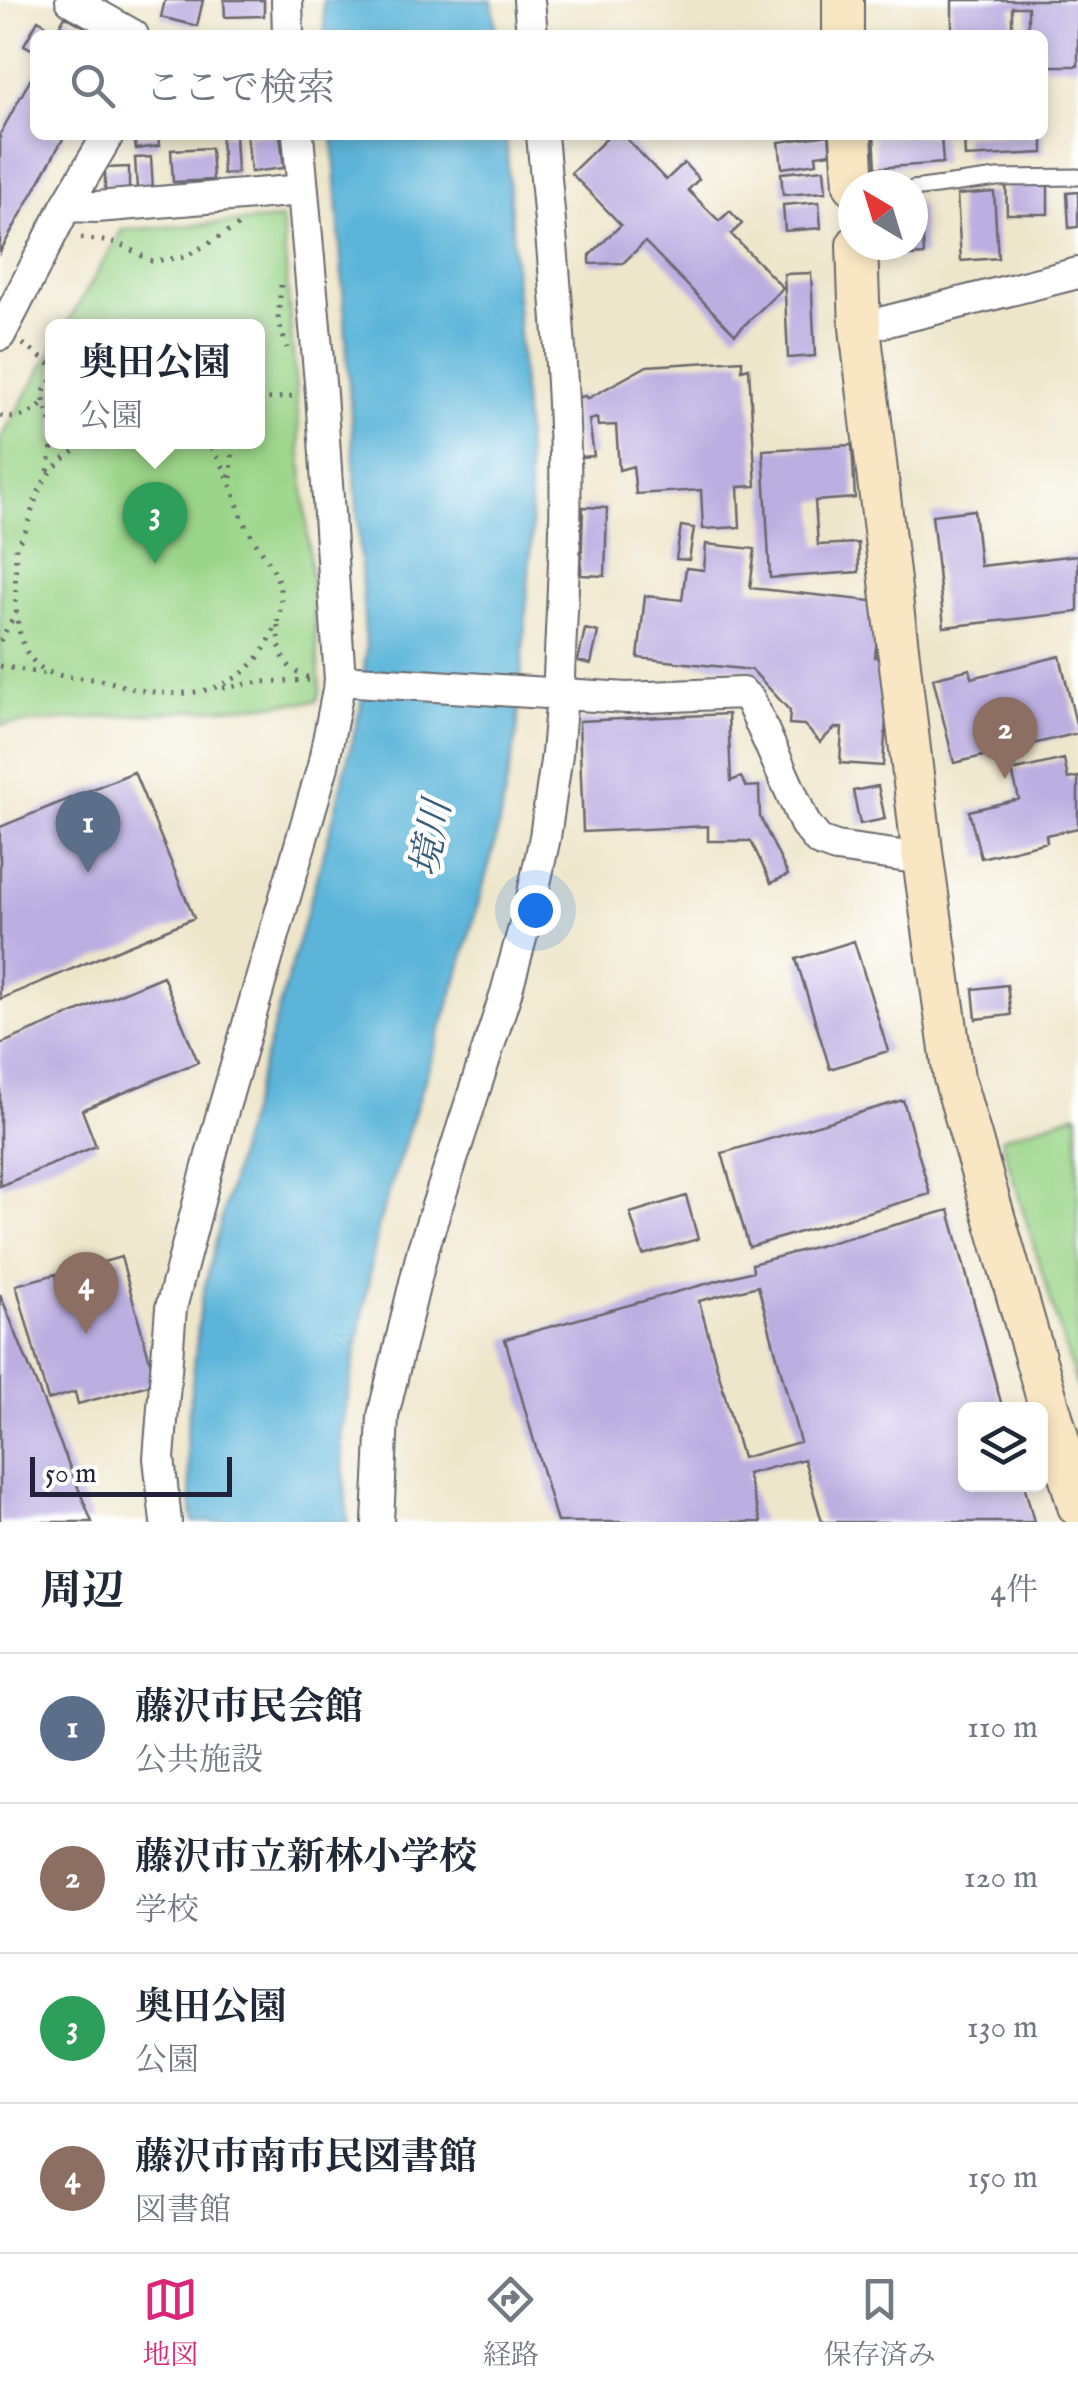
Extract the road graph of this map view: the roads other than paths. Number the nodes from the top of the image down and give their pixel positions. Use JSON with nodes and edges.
{"nodes":[{"id":1,"x":72,"y":0,"type":"edge"},
{"id":2,"x":286,"y":0,"type":"edge"},
{"id":3,"x":529,"y":0,"type":"edge"},
{"id":4,"x":843,"y":0,"type":"edge"},
{"id":5,"x":124,"y":30,"type":"edge"},
{"id":6,"x":284,"y":30,"type":"edge"},
{"id":7,"x":532,"y":30,"type":"edge"},
{"id":8,"x":844,"y":30,"type":"edge"},
{"id":9,"x":105,"y":140,"type":"edge"},
{"id":10,"x":298,"y":140,"type":"edge"},
{"id":11,"x":542,"y":140,"type":"edge"},
{"id":12,"x":851,"y":140,"type":"edge"},
{"id":13,"x":853,"y":170,"type":"edge"},
{"id":14,"x":1078,"y":176,"type":"edge"},
{"id":15,"x":928,"y":187,"type":"edge"},
{"id":16,"x":303,"y":190,"type":"junction"},
{"id":17,"x":59,"y":219,"type":"junction"},
{"id":18,"x":858,"y":260,"type":"edge"},
{"id":19,"x":1078,"y":273,"type":"edge"},
{"id":20,"x":860,"y":328,"type":"junction"},
{"id":21,"x":0,"y":334,"type":"edge"},
{"id":22,"x":340,"y":680,"type":"junction"},
{"id":23,"x":562,"y":694,"type":"junction"},
{"id":24,"x":923,"y":859,"type":"junction"},
{"id":25,"x":1078,"y":1506,"type":"edge"},
{"id":26,"x":166,"y":1522,"type":"edge"},
{"id":27,"x":378,"y":1522,"type":"edge"}],
"edges":[{"from":1,"to":5,"type":"street"},
{"from":2,"to":6,"type":"street"},
{"from":3,"to":7,"type":"street"},
{"from":4,"to":8,"type":"street"},
{"from":9,"to":17,"type":"street"},
{"from":10,"to":16,"type":"street"},
{"from":11,"to":23,"type":"street"},
{"from":12,"to":13,"type":"street"},
{"from":14,"to":15,"type":"lane"},
{"from":16,"to":17,"type":"street"},
{"from":16,"to":22,"type":"street"},
{"from":17,"to":21,"type":"street"},
{"from":18,"to":20,"type":"street"},
{"from":19,"to":20,"type":"street"},
{"from":20,"to":24,"type":"street"},
{"from":22,"to":23,"type":"street"},
{"from":22,"to":26,"type":"street"},
{"from":23,"to":24,"type":"street"},
{"from":23,"to":27,"type":"street"},
{"from":24,"to":25,"type":"street"}]}
